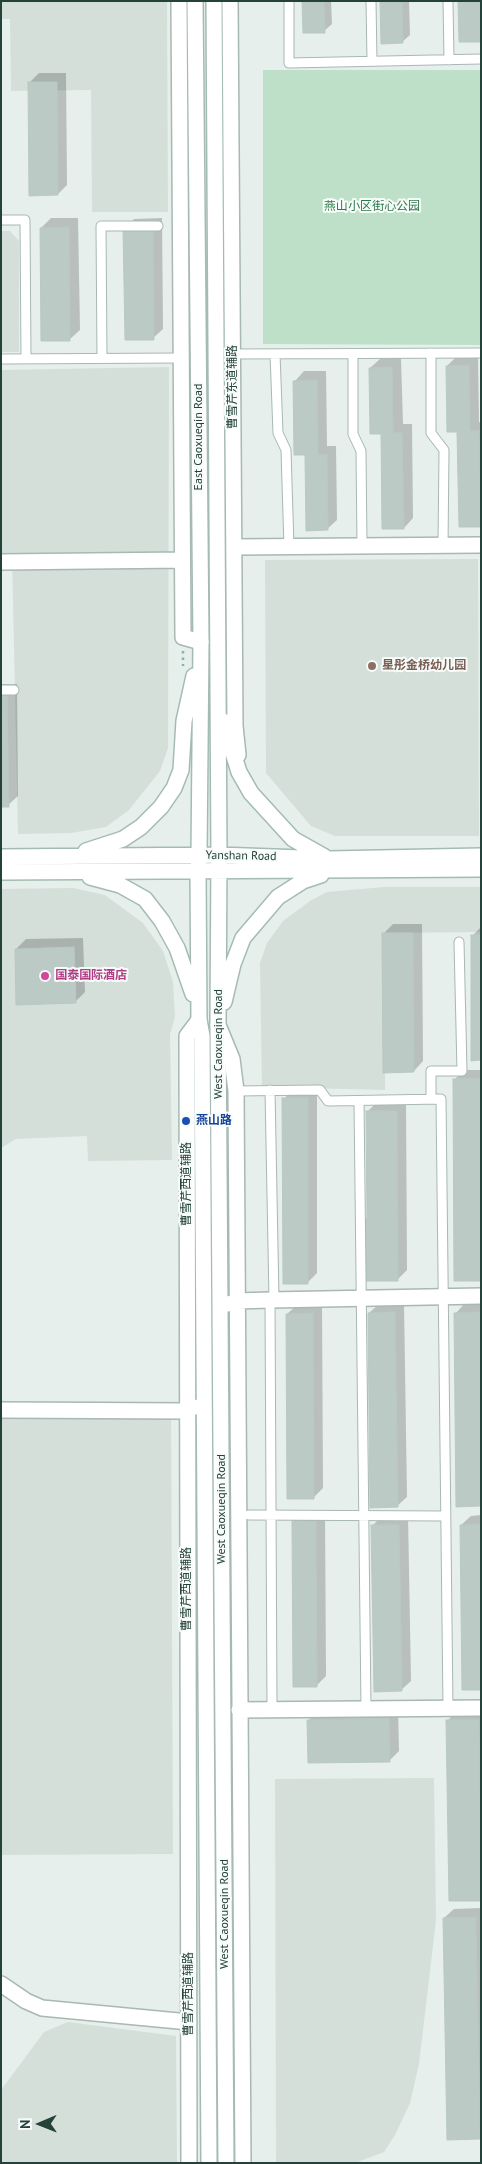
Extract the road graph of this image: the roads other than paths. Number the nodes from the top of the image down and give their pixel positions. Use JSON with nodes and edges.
{"nodes":[{"id":1,"x":178,"y":1,"type":"edge"},
{"id":2,"x":195,"y":1,"type":"edge"},
{"id":3,"x":214,"y":1,"type":"edge"},
{"id":4,"x":230,"y":1,"type":"edge"},
{"id":5,"x":289,"y":1,"type":"edge"},
{"id":6,"x":371,"y":1,"type":"edge"},
{"id":7,"x":448,"y":1,"type":"edge"},
{"id":8,"x":481,"y":59,"type":"edge"},
{"id":9,"x":449,"y":60,"type":"junction"},
{"id":10,"x":372,"y":61,"type":"junction"},
{"id":11,"x":1,"y":220,"type":"edge"},
{"id":12,"x":158,"y":226,"type":"dead end"},
{"id":13,"x":431,"y":353,"type":"junction"},
{"id":14,"x":481,"y":353,"type":"edge"},
{"id":15,"x":233,"y":354,"type":"junction"},
{"id":16,"x":276,"y":354,"type":"junction"},
{"id":17,"x":353,"y":354,"type":"junction"},
{"id":18,"x":102,"y":358,"type":"junction"},
{"id":19,"x":181,"y":358,"type":"junction"},
{"id":20,"x":1,"y":359,"type":"edge"},
{"id":21,"x":26,"y":359,"type":"junction"},
{"id":22,"x":481,"y":545,"type":"edge"},
{"id":23,"x":362,"y":546,"type":"junction"},
{"id":24,"x":443,"y":546,"type":"junction"},
{"id":25,"x":234,"y":547,"type":"junction"},
{"id":26,"x":288,"y":547,"type":"junction"},
{"id":27,"x":182,"y":560,"type":"junction"},
{"id":28,"x":1,"y":562,"type":"edge"},
{"id":29,"x":201,"y":642,"type":"junction"},
{"id":30,"x":1,"y":690,"type":"edge"},
{"id":31,"x":14,"y":690,"type":"dead end"},
{"id":32,"x":218,"y":705,"type":"junction"},
{"id":33,"x":239,"y":772,"type":"junction"},
{"id":34,"x":199,"y":856,"type":"junction"},
{"id":35,"x":481,"y":856,"type":"edge"},
{"id":36,"x":1,"y":857,"type":"edge"},
{"id":37,"x":64,"y":857,"type":"junction"},
{"id":38,"x":219,"y":863,"type":"junction"},
{"id":39,"x":331,"y":865,"type":"junction"},
{"id":40,"x":481,"y":869,"type":"edge"},
{"id":41,"x":1,"y":872,"type":"edge"},
{"id":42,"x":75,"y":872,"type":"junction"},
{"id":43,"x":198,"y":872,"type":"junction"},
{"id":44,"x":459,"y":942,"type":"dead end"},
{"id":45,"x":199,"y":1020,"type":"junction"},
{"id":46,"x":218,"y":1025,"type":"junction"},
{"id":47,"x":236,"y":1090,"type":"junction"},
{"id":48,"x":270,"y":1090,"type":"junction"},
{"id":49,"x":431,"y":1099,"type":"junction"},
{"id":50,"x":359,"y":1101,"type":"junction"},
{"id":51,"x":481,"y":1296,"type":"edge"},
{"id":52,"x":443,"y":1297,"type":"junction"},
{"id":53,"x":361,"y":1298,"type":"junction"},
{"id":54,"x":272,"y":1300,"type":"junction"},
{"id":55,"x":237,"y":1301,"type":"junction"},
{"id":56,"x":221,"y":1306,"type":"junction"},
{"id":57,"x":205,"y":1402,"type":"junction"},
{"id":58,"x":1,"y":1410,"type":"edge"},
{"id":59,"x":186,"y":1411,"type":"junction"},
{"id":60,"x":249,"y":1515,"type":"dead end"},
{"id":61,"x":271,"y":1515,"type":"junction"},
{"id":62,"x":364,"y":1515,"type":"junction"},
{"id":63,"x":445,"y":1516,"type":"junction"},
{"id":64,"x":448,"y":1708,"type":"junction"},
{"id":65,"x":481,"y":1708,"type":"edge"},
{"id":66,"x":272,"y":1709,"type":"junction"},
{"id":67,"x":366,"y":1709,"type":"junction"},
{"id":68,"x":239,"y":1710,"type":"junction"},
{"id":69,"x":1,"y":1984,"type":"edge"},
{"id":70,"x":189,"y":2022,"type":"junction"},
{"id":71,"x":189,"y":2163,"type":"edge"},
{"id":72,"x":210,"y":2163,"type":"edge"},
{"id":73,"x":226,"y":2163,"type":"edge"},
{"id":74,"x":243,"y":2163,"type":"edge"}],
"edges":[{"from":1,"to":19,"type":"main road"},
{"from":2,"to":29,"type":"main road","name":"East Caoxueqin Road"},
{"from":3,"to":32,"type":"main road","name":"East Caoxueqin Road"},
{"from":4,"to":15,"type":"main road","name":"曹雪芹东道辅路"},
{"from":5,"to":10,"type":"lane"},
{"from":6,"to":10,"type":"lane"},
{"from":7,"to":9,"type":"lane"},
{"from":8,"to":9,"type":"lane"},
{"from":9,"to":10,"type":"lane"},
{"from":11,"to":21,"type":"lane"},
{"from":12,"to":18,"type":"lane"},
{"from":13,"to":14,"type":"lane"},
{"from":13,"to":17,"type":"lane"},
{"from":13,"to":24,"type":"lane"},
{"from":15,"to":16,"type":"lane"},
{"from":15,"to":25,"type":"main road","name":"曹雪芹东道辅路"},
{"from":16,"to":17,"type":"lane"},
{"from":16,"to":26,"type":"lane"},
{"from":17,"to":23,"type":"lane"},
{"from":18,"to":19,"type":"lane"},
{"from":18,"to":21,"type":"lane"},
{"from":19,"to":27,"type":"main road"},
{"from":20,"to":21,"type":"lane"},
{"from":22,"to":24,"type":"main road"},
{"from":23,"to":24,"type":"main road"},
{"from":23,"to":26,"type":"main road"},
{"from":25,"to":26,"type":"main road"},
{"from":25,"to":33,"type":"main road","name":"曹雪芹东道辅路"},
{"from":27,"to":28,"type":"main road"},
{"from":27,"to":29,"type":"main road"},
{"from":29,"to":34,"type":"main road","name":"East Caoxueqin Road"},
{"from":29,"to":37,"type":"main road"},
{"from":30,"to":31,"type":"lane"},
{"from":32,"to":33,"type":"main road"},
{"from":32,"to":38,"type":"main road","name":"East Caoxueqin Road"},
{"from":33,"to":39,"type":"main road"},
{"from":34,"to":37,"type":"main road","name":"Yanshan Road"},
{"from":34,"to":38,"type":"main road","name":"Yanshan Road"},
{"from":34,"to":43,"type":"main road","name":"East Caoxueqin Road"},
{"from":35,"to":39,"type":"main road","name":"Yanshan Road"},
{"from":36,"to":37,"type":"main road","name":"Yanshan Road"},
{"from":38,"to":39,"type":"main road","name":"Yanshan Road"},
{"from":38,"to":43,"type":"main road","name":"Yanshan Road"},
{"from":38,"to":46,"type":"main road","name":"West Caoxueqin Road"},
{"from":39,"to":40,"type":"main road","name":"Yanshan Road"},
{"from":39,"to":46,"type":"main road"},
{"from":41,"to":42,"type":"main road","name":"Yanshan Road"},
{"from":42,"to":43,"type":"main road","name":"Yanshan Road"},
{"from":42,"to":45,"type":"main road"},
{"from":43,"to":45,"type":"main road","name":"West Caoxueqin Road"},
{"from":44,"to":49,"type":"lane"},
{"from":45,"to":57,"type":"main road","name":"West Caoxueqin Road"},
{"from":45,"to":59,"type":"main road","name":"曹雪芹西道辅路"},
{"from":46,"to":47,"type":"main road"},
{"from":46,"to":56,"type":"main road","name":"West Caoxueqin Road"},
{"from":47,"to":48,"type":"lane"},
{"from":47,"to":55,"type":"main road"},
{"from":48,"to":50,"type":"lane"},
{"from":48,"to":54,"type":"lane"},
{"from":49,"to":50,"type":"lane"},
{"from":49,"to":52,"type":"lane"},
{"from":50,"to":53,"type":"lane"},
{"from":51,"to":52,"type":"main road"},
{"from":52,"to":53,"type":"main road"},
{"from":52,"to":63,"type":"lane"},
{"from":53,"to":54,"type":"main road"},
{"from":53,"to":62,"type":"lane"},
{"from":54,"to":55,"type":"main road"},
{"from":54,"to":61,"type":"lane"},
{"from":55,"to":56,"type":"main road"},
{"from":55,"to":68,"type":"main road"},
{"from":56,"to":73,"type":"main road","name":"West Caoxueqin Road"},
{"from":57,"to":59,"type":"main road"},
{"from":57,"to":72,"type":"main road","name":"West Caoxueqin Road"},
{"from":58,"to":59,"type":"main road"},
{"from":59,"to":70,"type":"main road","name":"曹雪芹西道辅路"},
{"from":60,"to":61,"type":"lane"},
{"from":61,"to":62,"type":"lane"},
{"from":61,"to":66,"type":"lane"},
{"from":62,"to":63,"type":"lane"},
{"from":62,"to":67,"type":"lane"},
{"from":63,"to":64,"type":"lane"},
{"from":64,"to":65,"type":"main road"},
{"from":64,"to":67,"type":"main road"},
{"from":66,"to":67,"type":"main road"},
{"from":66,"to":68,"type":"main road"},
{"from":68,"to":74,"type":"main road"},
{"from":69,"to":70,"type":"main road"},
{"from":70,"to":71,"type":"main road","name":"曹雪芹西道辅路"}]}
